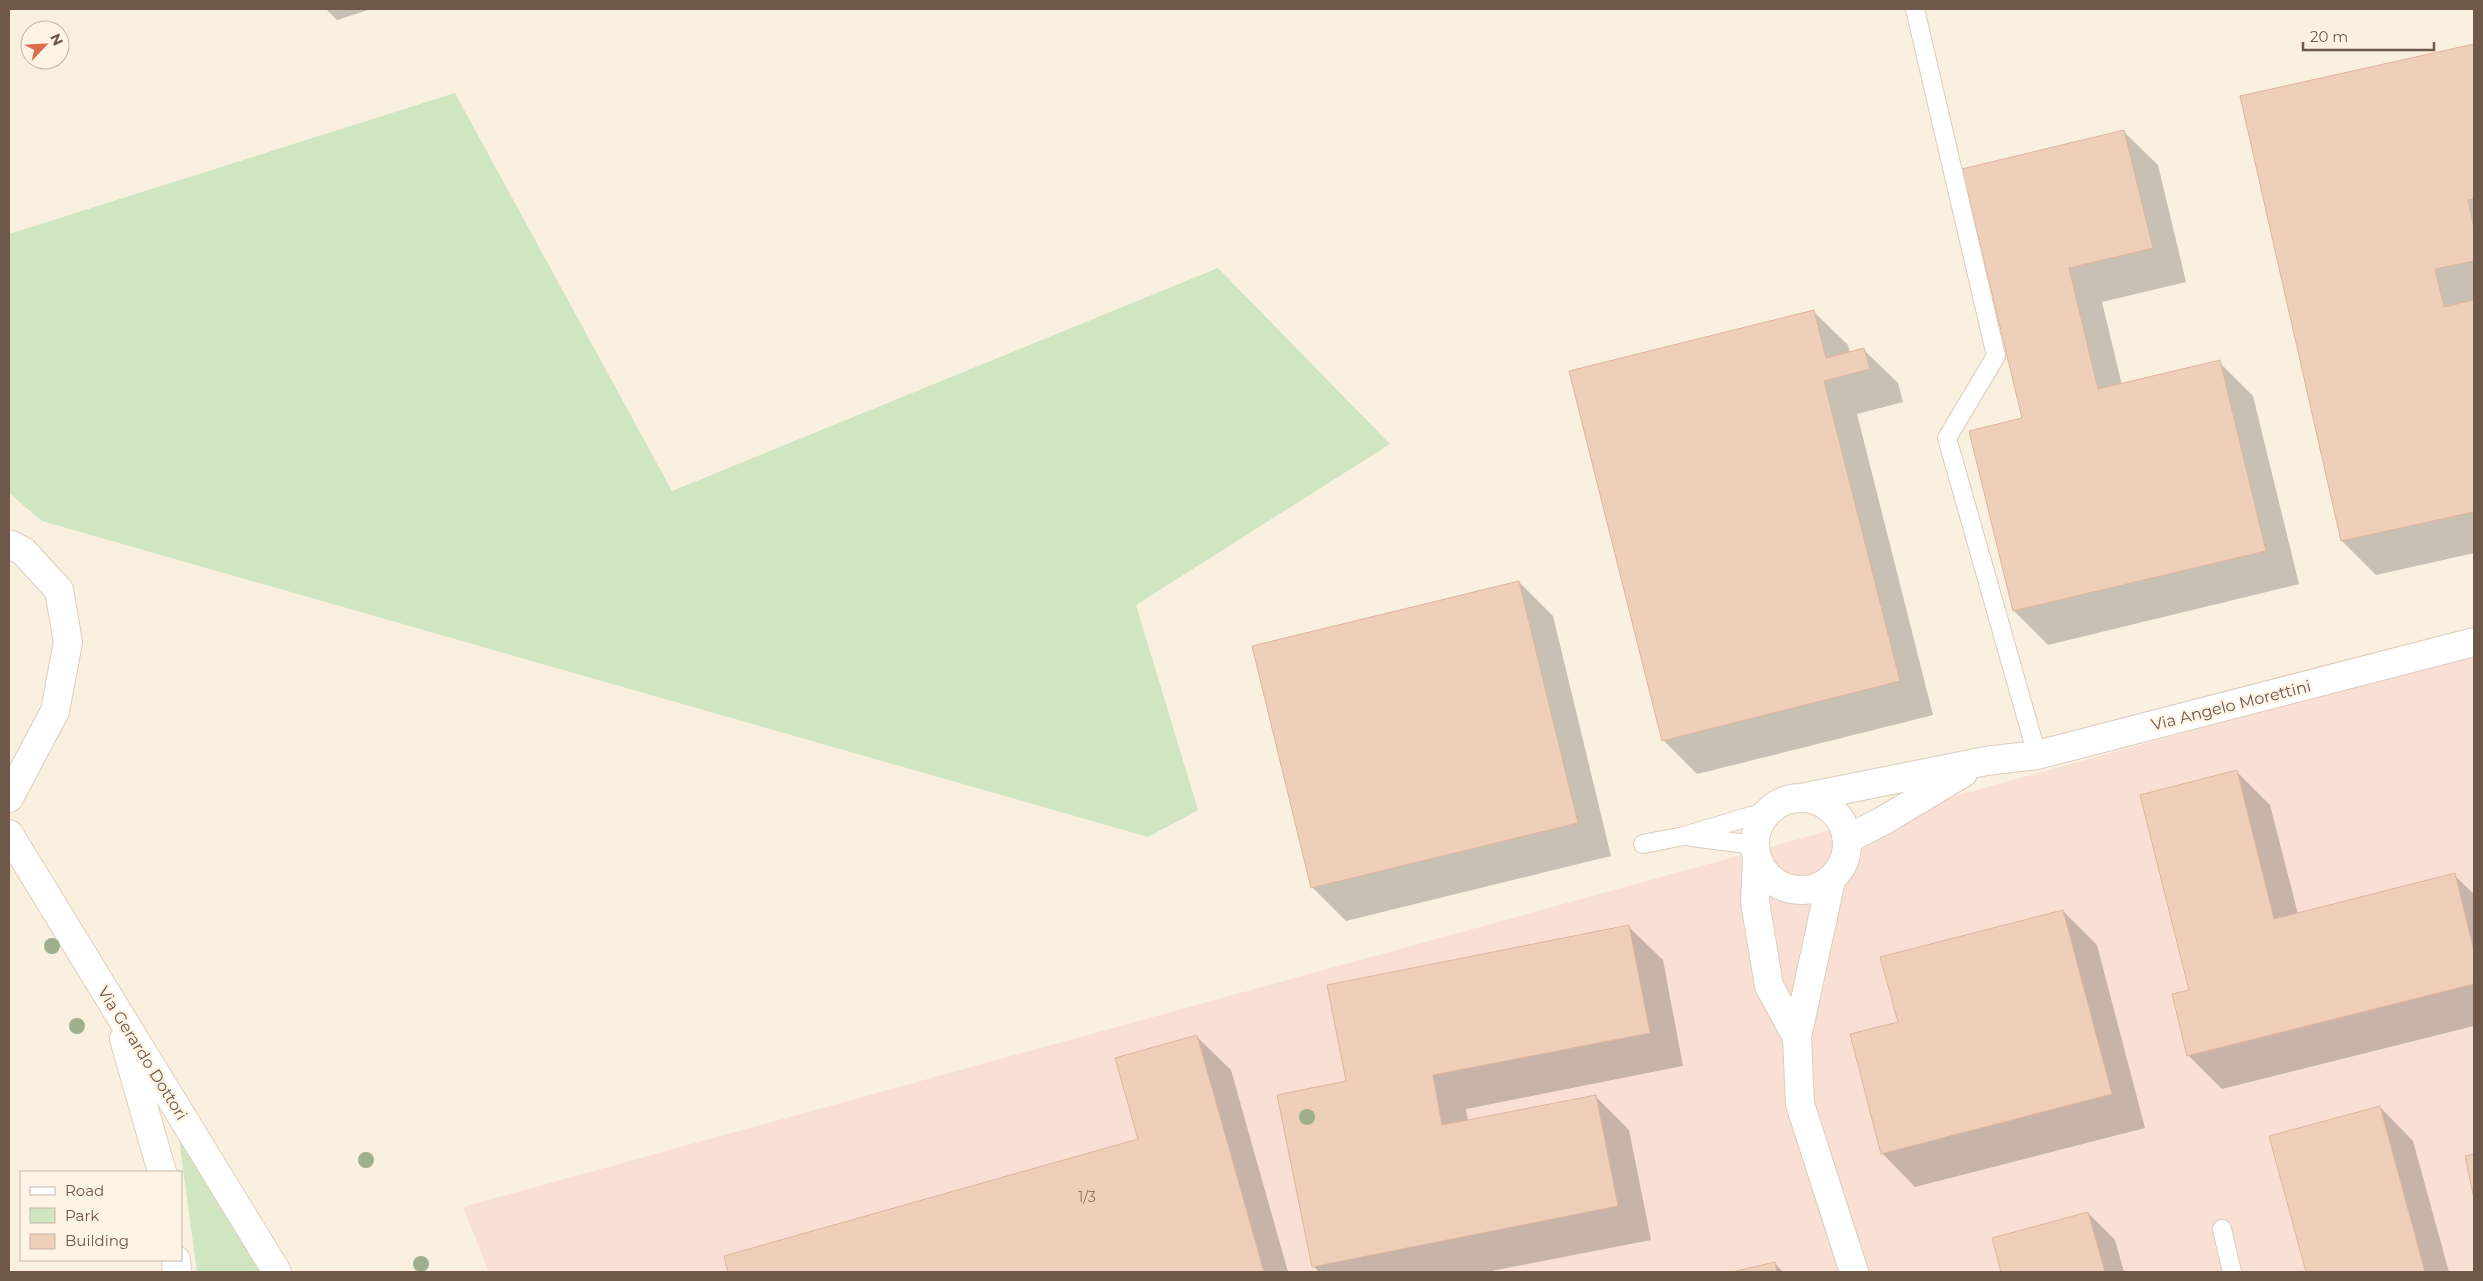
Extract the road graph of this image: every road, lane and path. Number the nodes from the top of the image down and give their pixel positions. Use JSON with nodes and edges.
{"nodes":[{"id":1,"x":1915,"y":9,"type":"edge"},
{"id":2,"x":9,"y":544,"type":"edge"},
{"id":3,"x":2474,"y":642,"type":"edge"},
{"id":4,"x":2037,"y":754,"type":"junction"},
{"id":5,"x":1986,"y":761,"type":"junction"},
{"id":6,"x":1806,"y":797,"type":"junction"},
{"id":7,"x":9,"y":798,"type":"edge"},
{"id":8,"x":1768,"y":811,"type":"junction"},
{"id":9,"x":9,"y":834,"type":"edge"},
{"id":10,"x":1684,"y":836,"type":"junction"},
{"id":11,"x":1848,"y":839,"type":"junction"},
{"id":12,"x":1643,"y":844,"type":"dead end"},
{"id":13,"x":1756,"y":852,"type":"junction"},
{"id":14,"x":1832,"y":880,"type":"junction"},
{"id":15,"x":115,"y":1007,"type":"junction"},
{"id":16,"x":1797,"y":1037,"type":"junction"},
{"id":17,"x":162,"y":1171,"type":"edge"},
{"id":18,"x":2222,"y":1229,"type":"dead end"},
{"id":19,"x":277,"y":1272,"type":"edge"},
{"id":20,"x":1854,"y":1272,"type":"edge"},
{"id":21,"x":2232,"y":1272,"type":"edge"}],
"edges":[{"from":1,"to":4,"type":"lane"},
{"from":2,"to":7,"type":"street"},
{"from":3,"to":4,"type":"street","name":"Via Angelo Morettini"},
{"from":4,"to":5,"type":"street","name":"Via Angelo Morettini"},
{"from":5,"to":6,"type":"street","name":"Via Angelo Morettini"},
{"from":5,"to":11,"type":"street","name":"Via Angelo Morettini"},
{"from":6,"to":8,"type":"street"},
{"from":6,"to":11,"type":"street"},
{"from":8,"to":10,"type":"lane"},
{"from":8,"to":13,"type":"street"},
{"from":9,"to":15,"type":"street","name":"Via Gerardo Dottori"},
{"from":10,"to":12,"type":"lane"},
{"from":10,"to":13,"type":"lane"},
{"from":11,"to":14,"type":"street"},
{"from":13,"to":14,"type":"street"},
{"from":13,"to":16,"type":"street"},
{"from":14,"to":16,"type":"street"},
{"from":15,"to":17,"type":"street"},
{"from":15,"to":19,"type":"street","name":"Via Gerardo Dottori"},
{"from":16,"to":20,"type":"street"},
{"from":18,"to":21,"type":"lane"}]}
